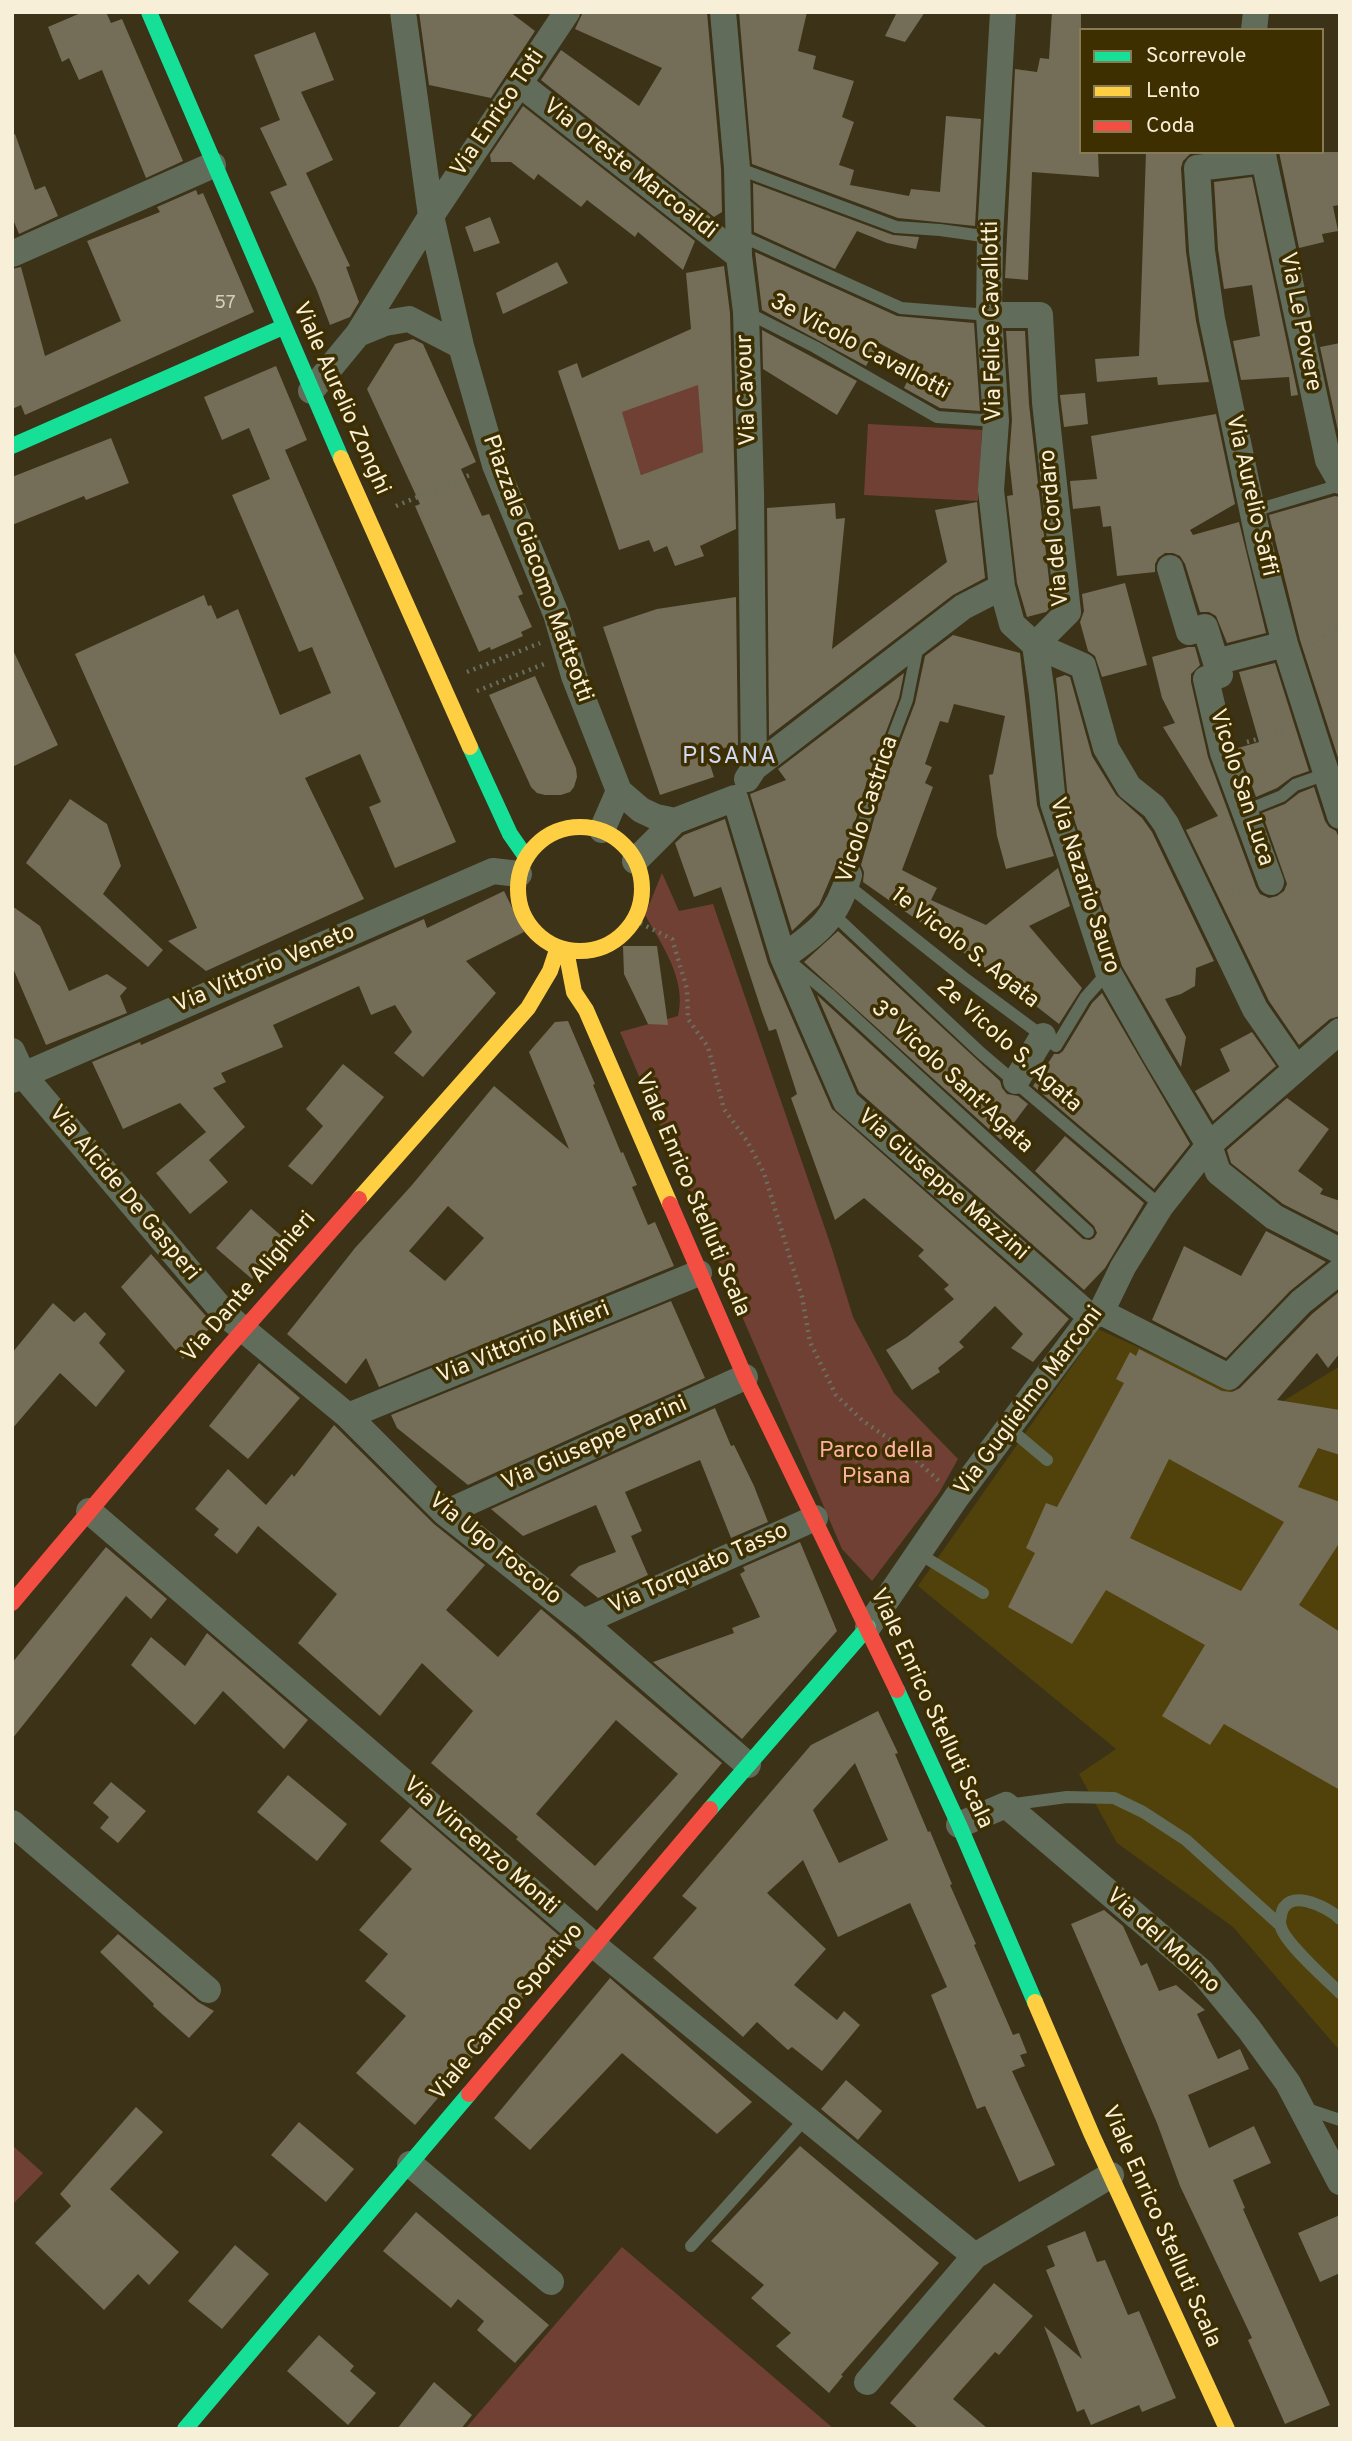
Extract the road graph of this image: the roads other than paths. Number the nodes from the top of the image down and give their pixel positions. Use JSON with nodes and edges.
{"nodes":[{"id":1,"x":149,"y":12,"type":"edge"},
{"id":2,"x":402,"y":12,"type":"edge"},
{"id":3,"x":567,"y":12,"type":"edge"},
{"id":4,"x":723,"y":12,"type":"edge"},
{"id":5,"x":1003,"y":12,"type":"edge"},
{"id":6,"x":520,"y":84,"type":"junction"},
{"id":7,"x":1264,"y":156,"type":"edge"},
{"id":8,"x":213,"y":164,"type":"junction"},
{"id":9,"x":737,"y":168,"type":"junction"},
{"id":10,"x":431,"y":216,"type":"junction"},
{"id":11,"x":990,"y":237,"type":"junction"},
{"id":12,"x":739,"y":245,"type":"junction"},
{"id":13,"x":12,"y":254,"type":"edge"},
{"id":14,"x":746,"y":312,"type":"junction"},
{"id":15,"x":989,"y":315,"type":"junction"},
{"id":16,"x":283,"y":327,"type":"junction"},
{"id":17,"x":359,"y":334,"type":"junction"},
{"id":18,"x":461,"y":346,"type":"junction"},
{"id":19,"x":311,"y":391,"type":"junction"},
{"id":20,"x":996,"y":421,"type":"junction"},
{"id":21,"x":12,"y":446,"type":"edge"},
{"id":22,"x":1337,"y":470,"type":"edge"},
{"id":23,"x":1253,"y":511,"type":"junction"},
{"id":24,"x":1170,"y":568,"type":"dead end"},
{"id":25,"x":1002,"y":587,"type":"junction"},
{"id":26,"x":919,"y":641,"type":"junction"},
{"id":27,"x":1285,"y":643,"type":"junction"},
{"id":28,"x":1035,"y":645,"type":"junction"},
{"id":29,"x":1216,"y":662,"type":"junction"},
{"id":30,"x":754,"y":768,"type":"junction"},
{"id":31,"x":1326,"y":774,"type":"junction"},
{"id":32,"x":618,"y":790,"type":"junction"},
{"id":33,"x":735,"y":798,"type":"junction"},
{"id":34,"x":495,"y":802,"type":"junction"},
{"id":35,"x":1245,"y":811,"type":"junction"},
{"id":36,"x":1340,"y":816,"type":"edge"},
{"id":37,"x":675,"y":821,"type":"junction"},
{"id":38,"x":602,"y":830,"type":"junction"},
{"id":39,"x":541,"y":840,"type":"junction"},
{"id":40,"x":635,"y":860,"type":"junction"},
{"id":41,"x":523,"y":866,"type":"junction"},
{"id":42,"x":1270,"y":879,"type":"road end"},
{"id":43,"x":847,"y":880,"type":"junction"},
{"id":44,"x":832,"y":913,"type":"junction"},
{"id":45,"x":542,"y":937,"type":"junction"},
{"id":46,"x":562,"y":948,"type":"junction"},
{"id":47,"x":598,"y":948,"type":"junction"},
{"id":48,"x":783,"y":957,"type":"junction"},
{"id":49,"x":593,"y":966,"type":"dead end"},
{"id":50,"x":1108,"y":972,"type":"junction"},
{"id":51,"x":588,"y":991,"type":"dead end"},
{"id":52,"x":535,"y":1007,"type":"junction"},
{"id":53,"x":566,"y":1007,"type":"dead end"},
{"id":54,"x":586,"y":1010,"type":"junction"},
{"id":55,"x":1340,"y":1031,"type":"edge"},
{"id":56,"x":1050,"y":1041,"type":"junction"},
{"id":57,"x":1296,"y":1068,"type":"junction"},
{"id":58,"x":16,"y":1069,"type":"edge"},
{"id":59,"x":1016,"y":1081,"type":"junction"},
{"id":60,"x":1209,"y":1145,"type":"junction"},
{"id":61,"x":1161,"y":1206,"type":"junction"},
{"id":62,"x":1088,"y":1232,"type":"dead end"},
{"id":63,"x":1340,"y":1251,"type":"edge"},
{"id":64,"x":1340,"y":1272,"type":"edge"},
{"id":65,"x":699,"y":1273,"type":"junction"},
{"id":66,"x":1096,"y":1314,"type":"junction"},
{"id":67,"x":244,"y":1329,"type":"junction"},
{"id":68,"x":745,"y":1377,"type":"junction"},
{"id":69,"x":348,"y":1416,"type":"junction"},
{"id":70,"x":1009,"y":1428,"type":"junction"},
{"id":71,"x":1047,"y":1460,"type":"dead end"},
{"id":72,"x":89,"y":1511,"type":"junction"},
{"id":73,"x":444,"y":1513,"type":"junction"},
{"id":74,"x":815,"y":1518,"type":"junction"},
{"id":75,"x":918,"y":1553,"type":"junction"},
{"id":76,"x":983,"y":1593,"type":"dead end"},
{"id":77,"x":12,"y":1603,"type":"edge"},
{"id":78,"x":583,"y":1622,"type":"junction"},
{"id":79,"x":868,"y":1627,"type":"junction"},
{"id":80,"x":748,"y":1765,"type":"junction"},
{"id":81,"x":1006,"y":1805,"type":"junction"},
{"id":82,"x":12,"y":1823,"type":"edge"},
{"id":83,"x":959,"y":1825,"type":"junction"},
{"id":84,"x":1340,"y":1919,"type":"edge"},
{"id":85,"x":1280,"y":1925,"type":"junction"},
{"id":86,"x":595,"y":1946,"type":"junction"},
{"id":87,"x":208,"y":1990,"type":"dead end"},
{"id":88,"x":1340,"y":1993,"type":"edge"},
{"id":89,"x":1300,"y":2107,"type":"junction"},
{"id":90,"x":806,"y":2118,"type":"junction"},
{"id":91,"x":1340,"y":2120,"type":"edge"},
{"id":92,"x":410,"y":2164,"type":"junction"},
{"id":93,"x":1111,"y":2175,"type":"junction"},
{"id":94,"x":1340,"y":2182,"type":"edge"},
{"id":95,"x":691,"y":2246,"type":"dead end"},
{"id":96,"x":975,"y":2256,"type":"junction"},
{"id":97,"x":551,"y":2282,"type":"dead end"},
{"id":98,"x":867,"y":2382,"type":"dead end"},
{"id":99,"x":185,"y":2429,"type":"edge"},
{"id":100,"x":1227,"y":2429,"type":"edge"}],
"edges":[{"from":1,"to":8,"type":"street","name":"Viale Aurelio Zonghi"},
{"from":2,"to":10,"type":"street","name":"Piazzale Giacomo Matteotti"},
{"from":3,"to":6,"type":"street","name":"Via Enrico Toti"},
{"from":4,"to":9,"type":"street","name":"Via Cavour"},
{"from":5,"to":11,"type":"street","name":"Via Felice Cavallotti"},
{"from":6,"to":10,"type":"street","name":"Via Enrico Toti"},
{"from":6,"to":12,"type":"street","name":"Via Oreste Marcoaldi"},
{"from":7,"to":22,"type":"street","name":"Via Le Povere"},
{"from":7,"to":23,"type":"street","name":"Via Aurelio Saffi"},
{"from":8,"to":13,"type":"street"},
{"from":8,"to":16,"type":"street","name":"Viale Aurelio Zonghi"},
{"from":9,"to":11,"type":"lane"},
{"from":9,"to":12,"type":"street","name":"Via Cavour"},
{"from":10,"to":17,"type":"street"},
{"from":10,"to":18,"type":"street","name":"Piazzale Giacomo Matteotti"},
{"from":11,"to":15,"type":"street","name":"Via Felice Cavallotti"},
{"from":12,"to":14,"type":"street","name":"Via Cavour"},
{"from":12,"to":15,"type":"lane"},
{"from":14,"to":20,"type":"lane","name":"3e Vicolo Cavallotti"},
{"from":14,"to":30,"type":"street","name":"Via Cavour"},
{"from":15,"to":20,"type":"street","name":"Via Felice Cavallotti"},
{"from":15,"to":28,"type":"street","name":"Via del Cordaro"},
{"from":16,"to":19,"type":"street","name":"Viale Aurelio Zonghi"},
{"from":16,"to":21,"type":"street"},
{"from":17,"to":18,"type":"street"},
{"from":17,"to":19,"type":"street"},
{"from":18,"to":32,"type":"street","name":"Piazzale Giacomo Matteotti"},
{"from":19,"to":34,"type":"street","name":"Viale Aurelio Zonghi"},
{"from":20,"to":25,"type":"street","name":"Via Felice Cavallotti"},
{"from":22,"to":23,"type":"lane"},
{"from":23,"to":27,"type":"street","name":"Via Aurelio Saffi"},
{"from":24,"to":29,"type":"street"},
{"from":25,"to":26,"type":"street"},
{"from":25,"to":28,"type":"street","name":"Via Felice Cavallotti"},
{"from":26,"to":30,"type":"street"},
{"from":26,"to":43,"type":"lane","name":"Vicolo Castrica"},
{"from":27,"to":29,"type":"street"},
{"from":27,"to":31,"type":"street","name":"Via Aurelio Saffi"},
{"from":28,"to":50,"type":"street","name":"Via Nazario Sauro"},
{"from":28,"to":57,"type":"street"},
{"from":29,"to":35,"type":"street","name":"Vicolo San Luca"},
{"from":30,"to":33,"type":"street"},
{"from":31,"to":35,"type":"lane"},
{"from":31,"to":36,"type":"street","name":"Via Aurelio Saffi"},
{"from":32,"to":37,"type":"street"},
{"from":32,"to":38,"type":"street"},
{"from":33,"to":37,"type":"street"},
{"from":33,"to":48,"type":"street","name":"Via Giuseppe Mazzini"},
{"from":34,"to":39,"type":"street"},
{"from":34,"to":41,"type":"street","name":"Viale Aurelio Zonghi"},
{"from":35,"to":42,"type":"street","name":"Vicolo San Luca"},
{"from":37,"to":40,"type":"street"},
{"from":38,"to":39,"type":"street"},
{"from":38,"to":40,"type":"street"},
{"from":39,"to":41,"type":"street"},
{"from":40,"to":47,"type":"street"},
{"from":41,"to":45,"type":"street"},
{"from":41,"to":58,"type":"street","name":"Via Vittorio Veneto"},
{"from":43,"to":44,"type":"street","name":"Vicolo Castrica"},
{"from":43,"to":56,"type":"lane","name":"1e Vicolo S. Agata"},
{"from":44,"to":48,"type":"street","name":"Vicolo Castrica"},
{"from":44,"to":59,"type":"lane","name":"2e Vicolo S. Agata"},
{"from":45,"to":46,"type":"street"},
{"from":45,"to":52,"type":"street"},
{"from":46,"to":47,"type":"street"},
{"from":46,"to":52,"type":"street","name":"Via Dante Alighieri"},
{"from":46,"to":54,"type":"street","name":"Viale Enrico Stelluti Scala"},
{"from":47,"to":49,"type":"street"},
{"from":48,"to":62,"type":"lane","name":"3° Vicolo Sant'Agata"},
{"from":48,"to":66,"type":"street","name":"Via Giuseppe Mazzini"},
{"from":50,"to":56,"type":"lane"},
{"from":50,"to":60,"type":"street","name":"Via Nazario Sauro"},
{"from":51,"to":54,"type":"street","name":"Viale Enrico Stelluti Scala"},
{"from":52,"to":67,"type":"street","name":"Via Dante Alighieri"},
{"from":53,"to":54,"type":"street"},
{"from":54,"to":65,"type":"street","name":"Viale Enrico Stelluti Scala"},
{"from":55,"to":57,"type":"street","name":"Via Guglielmo Marconi"},
{"from":56,"to":59,"type":"street"},
{"from":57,"to":60,"type":"street","name":"Via Guglielmo Marconi"},
{"from":58,"to":67,"type":"street","name":"Via Alcide De Gasperi"},
{"from":59,"to":61,"type":"lane","name":"2e Vicolo S. Agata"},
{"from":60,"to":61,"type":"street","name":"Via Guglielmo Marconi"},
{"from":60,"to":63,"type":"street","name":"Via Nazario Sauro"},
{"from":61,"to":66,"type":"street","name":"Via Guglielmo Marconi"},
{"from":64,"to":66,"type":"street","name":"Via Giuseppe Mazzini"},
{"from":65,"to":68,"type":"street","name":"Viale Enrico Stelluti Scala"},
{"from":65,"to":69,"type":"street","name":"Via Vittorio Alfieri"},
{"from":66,"to":70,"type":"street","name":"Via Guglielmo Marconi"},
{"from":67,"to":69,"type":"street","name":"Via Ugo Foscolo"},
{"from":67,"to":72,"type":"street","name":"Via Dante Alighieri"},
{"from":68,"to":73,"type":"street","name":"Via Giuseppe Parini"},
{"from":68,"to":74,"type":"street","name":"Viale Enrico Stelluti Scala"},
{"from":69,"to":73,"type":"street","name":"Via Ugo Foscolo"},
{"from":70,"to":71,"type":"lane"},
{"from":70,"to":75,"type":"street","name":"Via Guglielmo Marconi"},
{"from":72,"to":77,"type":"street","name":"Via Dante Alighieri"},
{"from":72,"to":86,"type":"street","name":"Via Vincenzo Monti"},
{"from":73,"to":78,"type":"street","name":"Via Ugo Foscolo"},
{"from":74,"to":78,"type":"street","name":"Via Torquato Tasso"},
{"from":74,"to":79,"type":"street","name":"Viale Enrico Stelluti Scala"},
{"from":75,"to":76,"type":"lane"},
{"from":75,"to":79,"type":"street","name":"Via Guglielmo Marconi"},
{"from":78,"to":80,"type":"street","name":"Via Ugo Foscolo"},
{"from":79,"to":80,"type":"street","name":"Viale Campo Sportivo"},
{"from":79,"to":83,"type":"street","name":"Viale Enrico Stelluti Scala"},
{"from":80,"to":86,"type":"street","name":"Viale Campo Sportivo"},
{"from":81,"to":83,"type":"street"},
{"from":81,"to":85,"type":"lane"},
{"from":81,"to":89,"type":"street","name":"Via del Molino"},
{"from":82,"to":87,"type":"street"},
{"from":83,"to":93,"type":"street","name":"Viale Enrico Stelluti Scala"},
{"from":84,"to":85,"type":"lane"},
{"from":85,"to":88,"type":"lane"},
{"from":86,"to":90,"type":"street","name":"Via Vincenzo Monti"},
{"from":86,"to":92,"type":"street","name":"Viale Campo Sportivo"},
{"from":89,"to":91,"type":"lane"},
{"from":89,"to":94,"type":"street","name":"Via del Molino"},
{"from":90,"to":95,"type":"lane"},
{"from":90,"to":96,"type":"street","name":"Via Vincenzo Monti"},
{"from":92,"to":97,"type":"street"},
{"from":92,"to":99,"type":"street","name":"Viale Campo Sportivo"},
{"from":93,"to":96,"type":"street"},
{"from":93,"to":100,"type":"street","name":"Viale Enrico Stelluti Scala"},
{"from":96,"to":98,"type":"street"}]}
